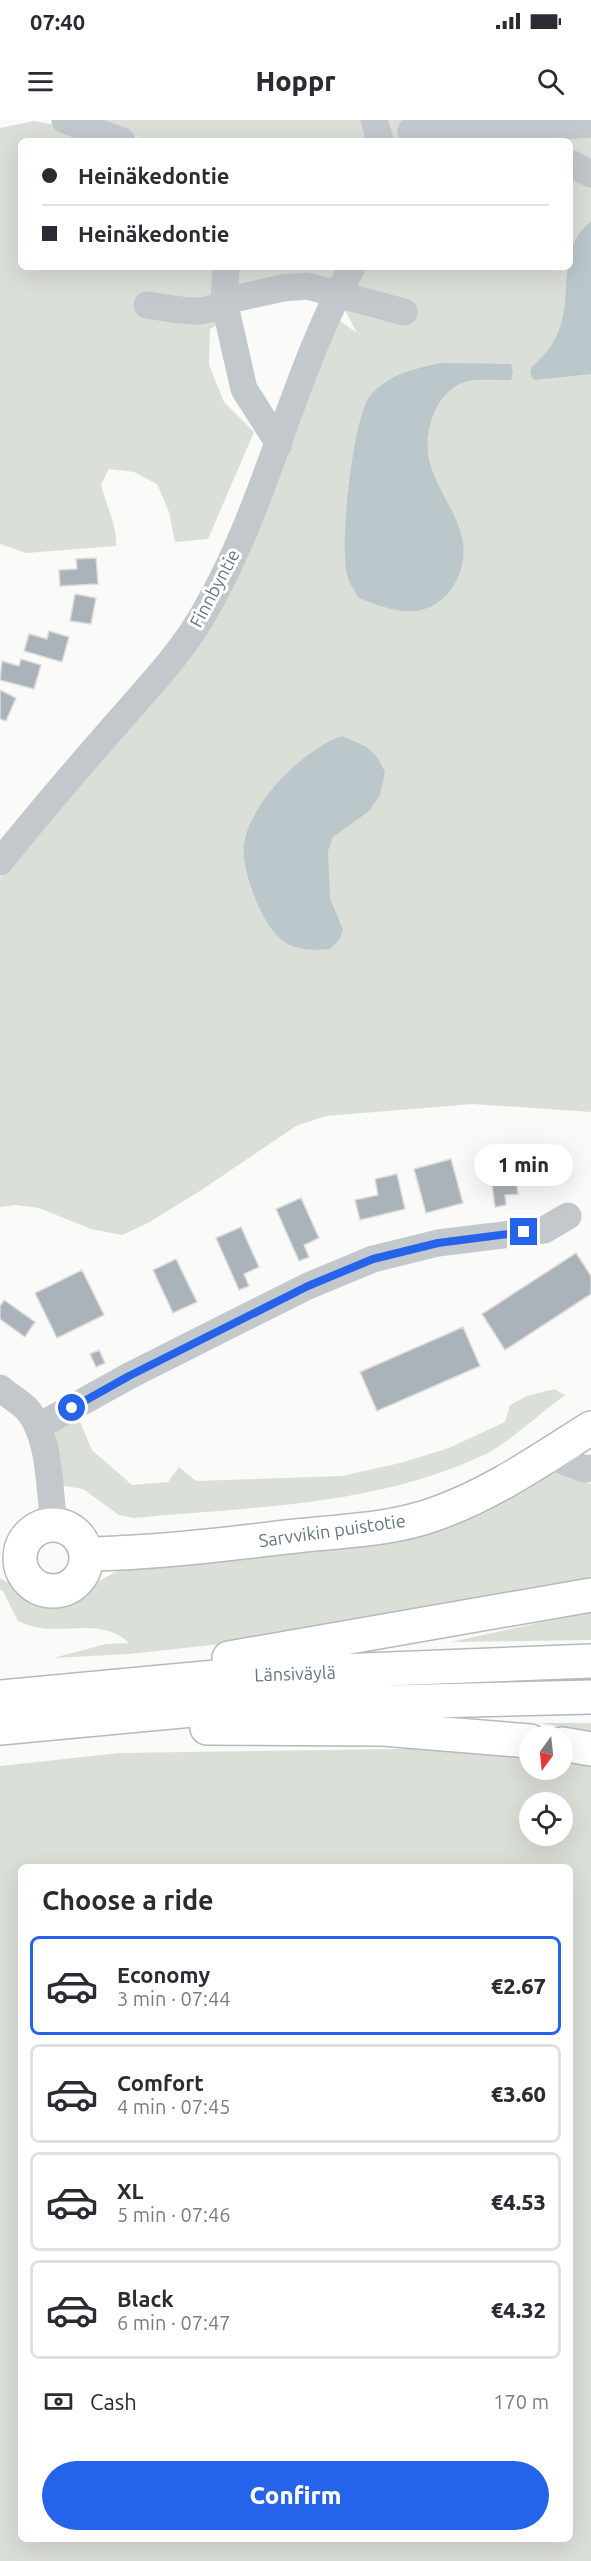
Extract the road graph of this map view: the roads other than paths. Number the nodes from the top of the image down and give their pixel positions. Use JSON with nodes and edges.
{"nodes":[{"id":1,"x":65,"y":120,"type":"edge"},
{"id":2,"x":374,"y":120,"type":"edge"},
{"id":3,"x":591,"y":124,"type":"edge"},
{"id":4,"x":410,"y":131,"type":"edge"},
{"id":5,"x":114,"y":138,"type":"edge"},
{"id":6,"x":379,"y":138,"type":"edge"},
{"id":7,"x":573,"y":165,"type":"edge"},
{"id":8,"x":591,"y":174,"type":"edge"},
{"id":9,"x":226,"y":270,"type":"edge"},
{"id":10,"x":350,"y":270,"type":"edge"},
{"id":11,"x":337,"y":295,"type":"junction"},
{"id":12,"x":224,"y":301,"type":"junction"},
{"id":13,"x":147,"y":305,"type":"dead end"},
{"id":14,"x":404,"y":312,"type":"dead end"},
{"id":15,"x":279,"y":444,"type":"junction"},
{"id":16,"x":0,"y":862,"type":"edge"},
{"id":17,"x":568,"y":1216,"type":"dead end"},
{"id":18,"x":0,"y":1388,"type":"edge"},
{"id":19,"x":39,"y":1426,"type":"junction"},
{"id":20,"x":591,"y":1428,"type":"edge"},
{"id":21,"x":549,"y":1455,"type":"junction"},
{"id":22,"x":591,"y":1468,"type":"edge"},
{"id":23,"x":54,"y":1525,"type":"junction"},
{"id":24,"x":86,"y":1554,"type":"junction"},
{"id":25,"x":10,"y":1561,"type":"edge"},
{"id":26,"x":591,"y":1595,"type":"edge"},
{"id":27,"x":591,"y":1661,"type":"edge"},
{"id":28,"x":33,"y":1692,"type":"junction"},
{"id":29,"x":0,"y":1696,"type":"edge"},
{"id":30,"x":591,"y":1697,"type":"edge"},
{"id":31,"x":5,"y":1728,"type":"edge"},
{"id":32,"x":519,"y":1740,"type":"edge"},
{"id":33,"x":573,"y":1746,"type":"edge"},
{"id":34,"x":591,"y":1749,"type":"edge"}],
"edges":[{"from":1,"to":5,"type":"street"},
{"from":2,"to":6,"type":"street"},
{"from":3,"to":4,"type":"street"},
{"from":7,"to":8,"type":"street"},
{"from":9,"to":12,"type":"street"},
{"from":10,"to":11,"type":"street","name":"Finnbyntie"},
{"from":11,"to":12,"type":"street"},
{"from":11,"to":14,"type":"street"},
{"from":11,"to":15,"type":"street","name":"Finnbyntie"},
{"from":12,"to":13,"type":"street"},
{"from":12,"to":15,"type":"street"},
{"from":15,"to":16,"type":"street","name":"Finnbyntie"},
{"from":17,"to":19,"type":"street"},
{"from":18,"to":19,"type":"street"},
{"from":19,"to":23,"type":"street"},
{"from":20,"to":21,"type":"main road","name":"Sarvvikin puistotie"},
{"from":21,"to":22,"type":"street"},
{"from":21,"to":24,"type":"main road","name":"Sarvvikin puistotie"},
{"from":23,"to":24,"type":"main road"},
{"from":23,"to":25,"type":"main road"},
{"from":24,"to":25,"type":"main road"},
{"from":26,"to":28,"type":"main road"},
{"from":27,"to":28,"type":"main road","name":"Länsiväylä"},
{"from":28,"to":29,"type":"main road","name":"Länsiväylä"},
{"from":30,"to":31,"type":"main road","name":"Länsiväylä"},
{"from":31,"to":32,"type":"main road"},
{"from":33,"to":34,"type":"main road"}]}
